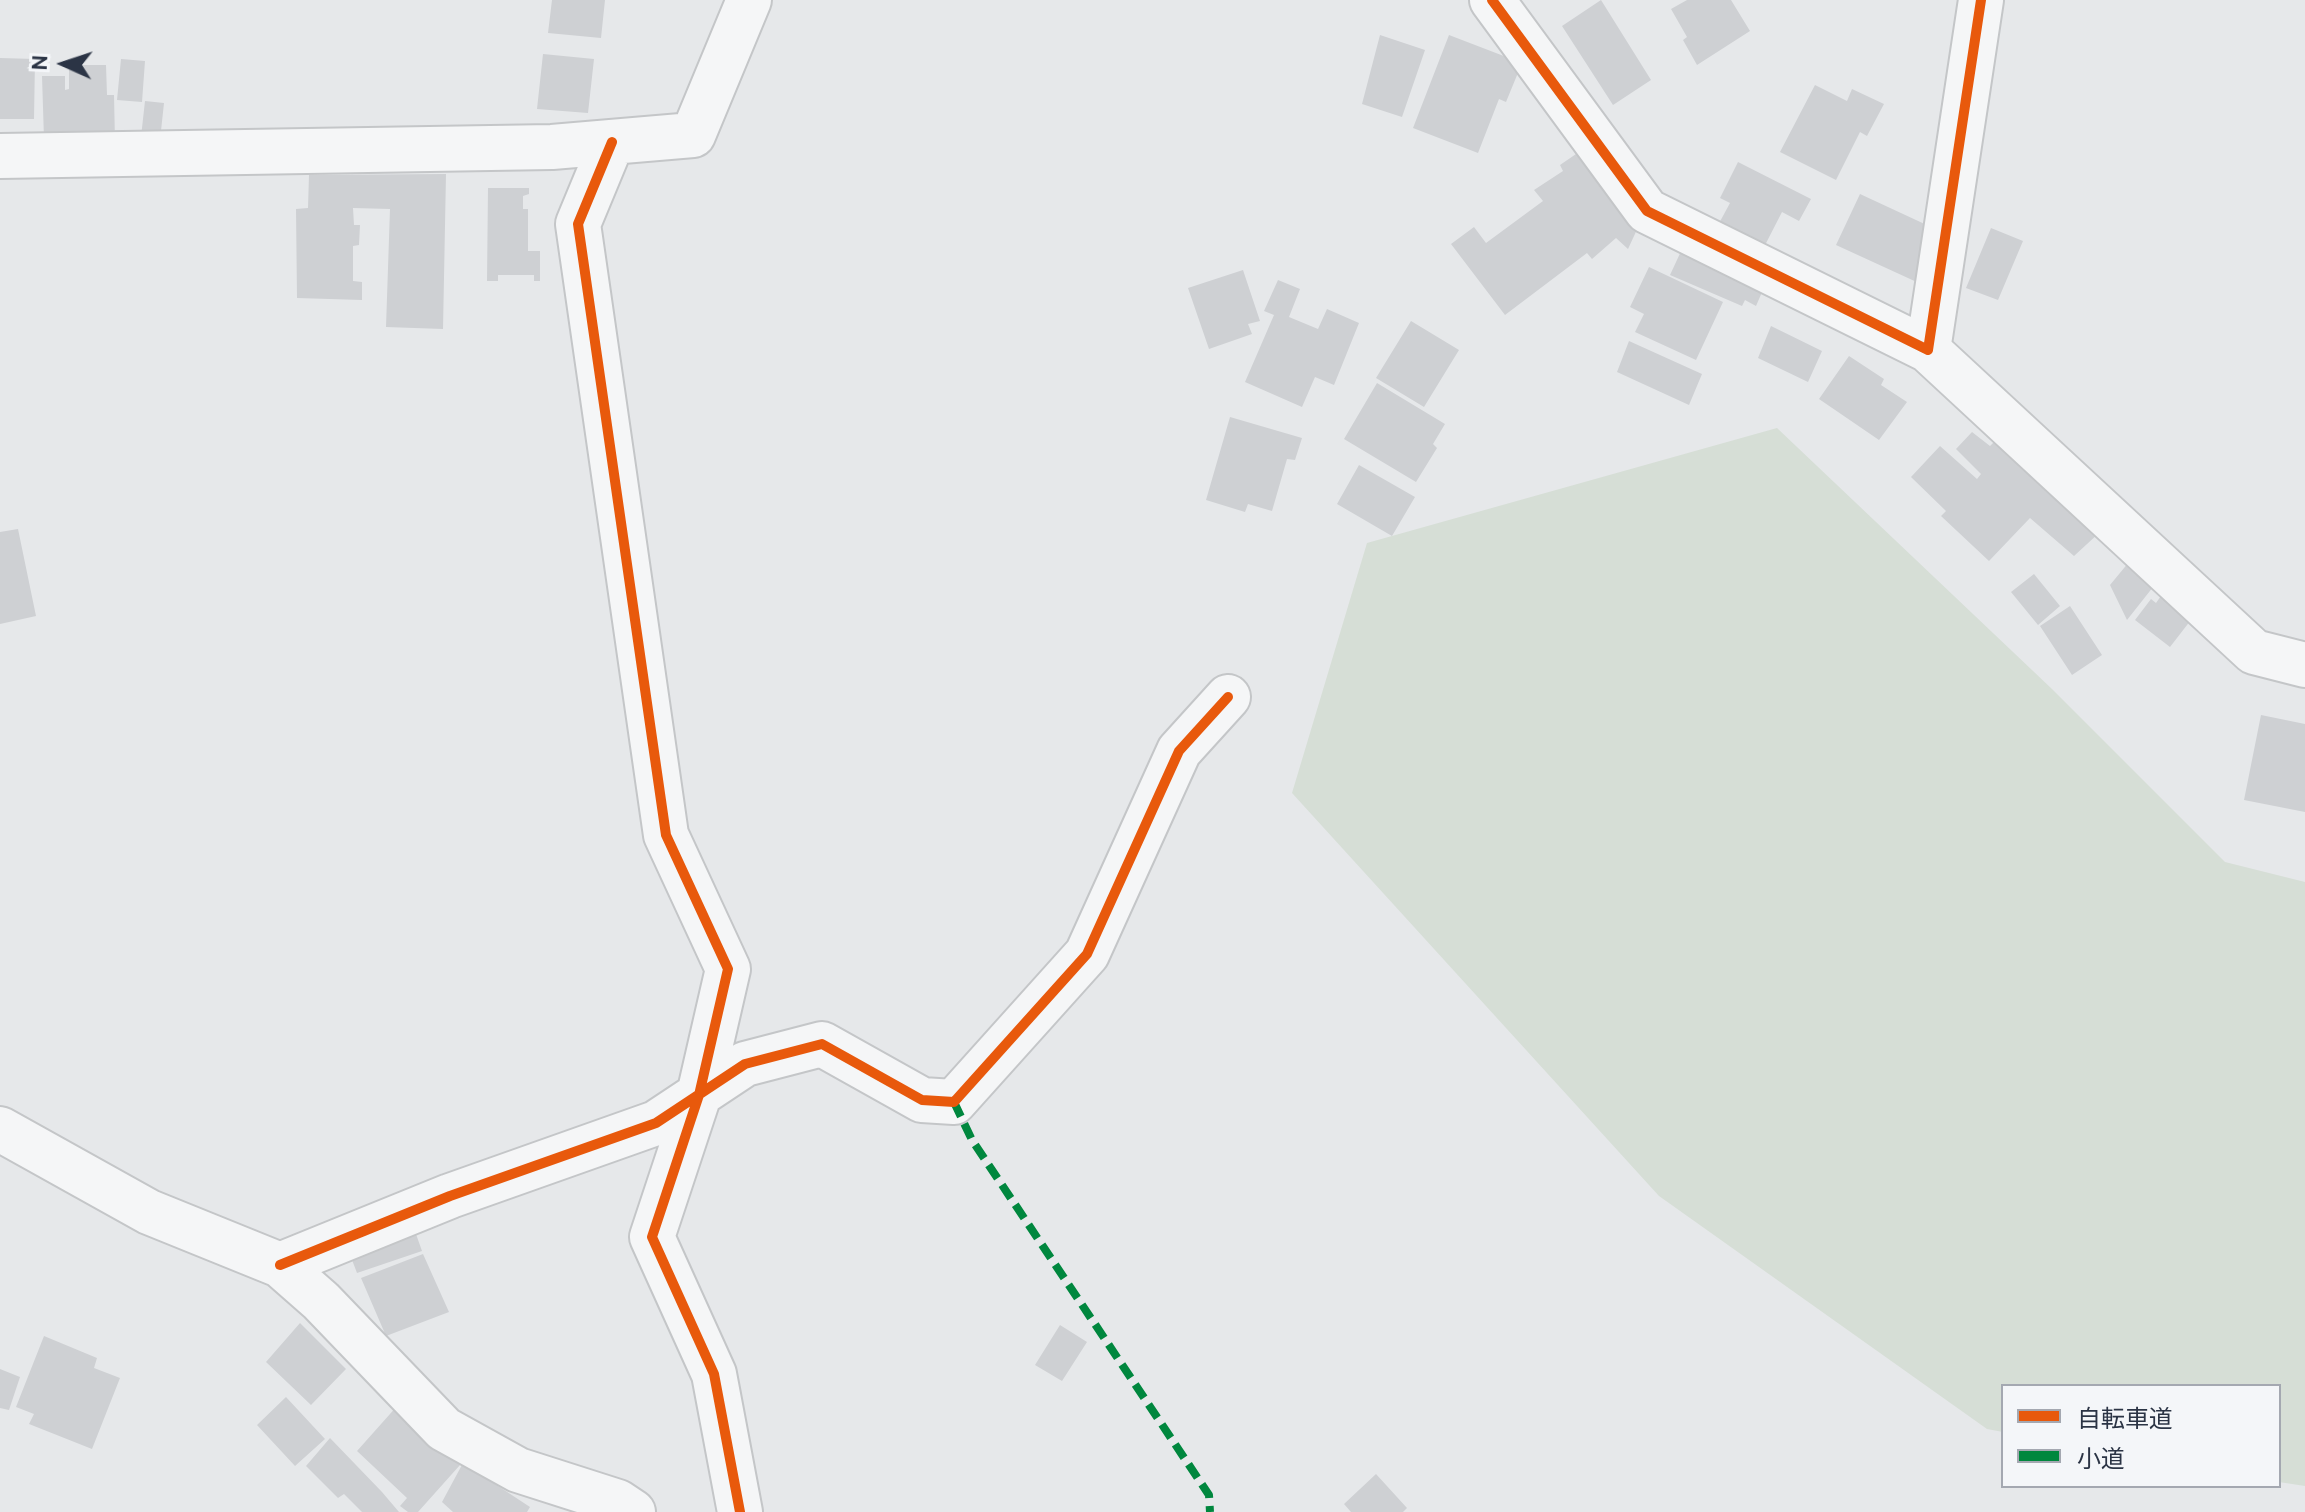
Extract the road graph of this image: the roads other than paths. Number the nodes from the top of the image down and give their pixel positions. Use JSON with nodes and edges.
{"nodes":[{"id":1,"x":749,"y":0,"type":"edge"},
{"id":2,"x":1492,"y":0,"type":"edge"},
{"id":3,"x":1981,"y":0,"type":"edge"},
{"id":4,"x":612,"y":142,"type":"junction"},
{"id":5,"x":0,"y":156,"type":"edge"},
{"id":6,"x":1928,"y":350,"type":"junction"},
{"id":7,"x":2305,"y":665,"type":"edge"},
{"id":8,"x":1228,"y":697,"type":"dead end"},
{"id":9,"x":699,"y":1095,"type":"junction"},
{"id":10,"x":0,"y":1129,"type":"edge"},
{"id":11,"x":280,"y":1265,"type":"junction"},
{"id":12,"x":633,"y":1512,"type":"edge"},
{"id":13,"x":740,"y":1512,"type":"edge"}],
"edges":[{"from":1,"to":4,"type":"street"},
{"from":2,"to":6,"type":"street"},
{"from":3,"to":6,"type":"street"},
{"from":4,"to":5,"type":"street"},
{"from":4,"to":9,"type":"street"},
{"from":6,"to":7,"type":"street"},
{"from":8,"to":9,"type":"street"},
{"from":9,"to":11,"type":"street"},
{"from":9,"to":13,"type":"street"},
{"from":10,"to":11,"type":"street"},
{"from":11,"to":12,"type":"street"}]}
